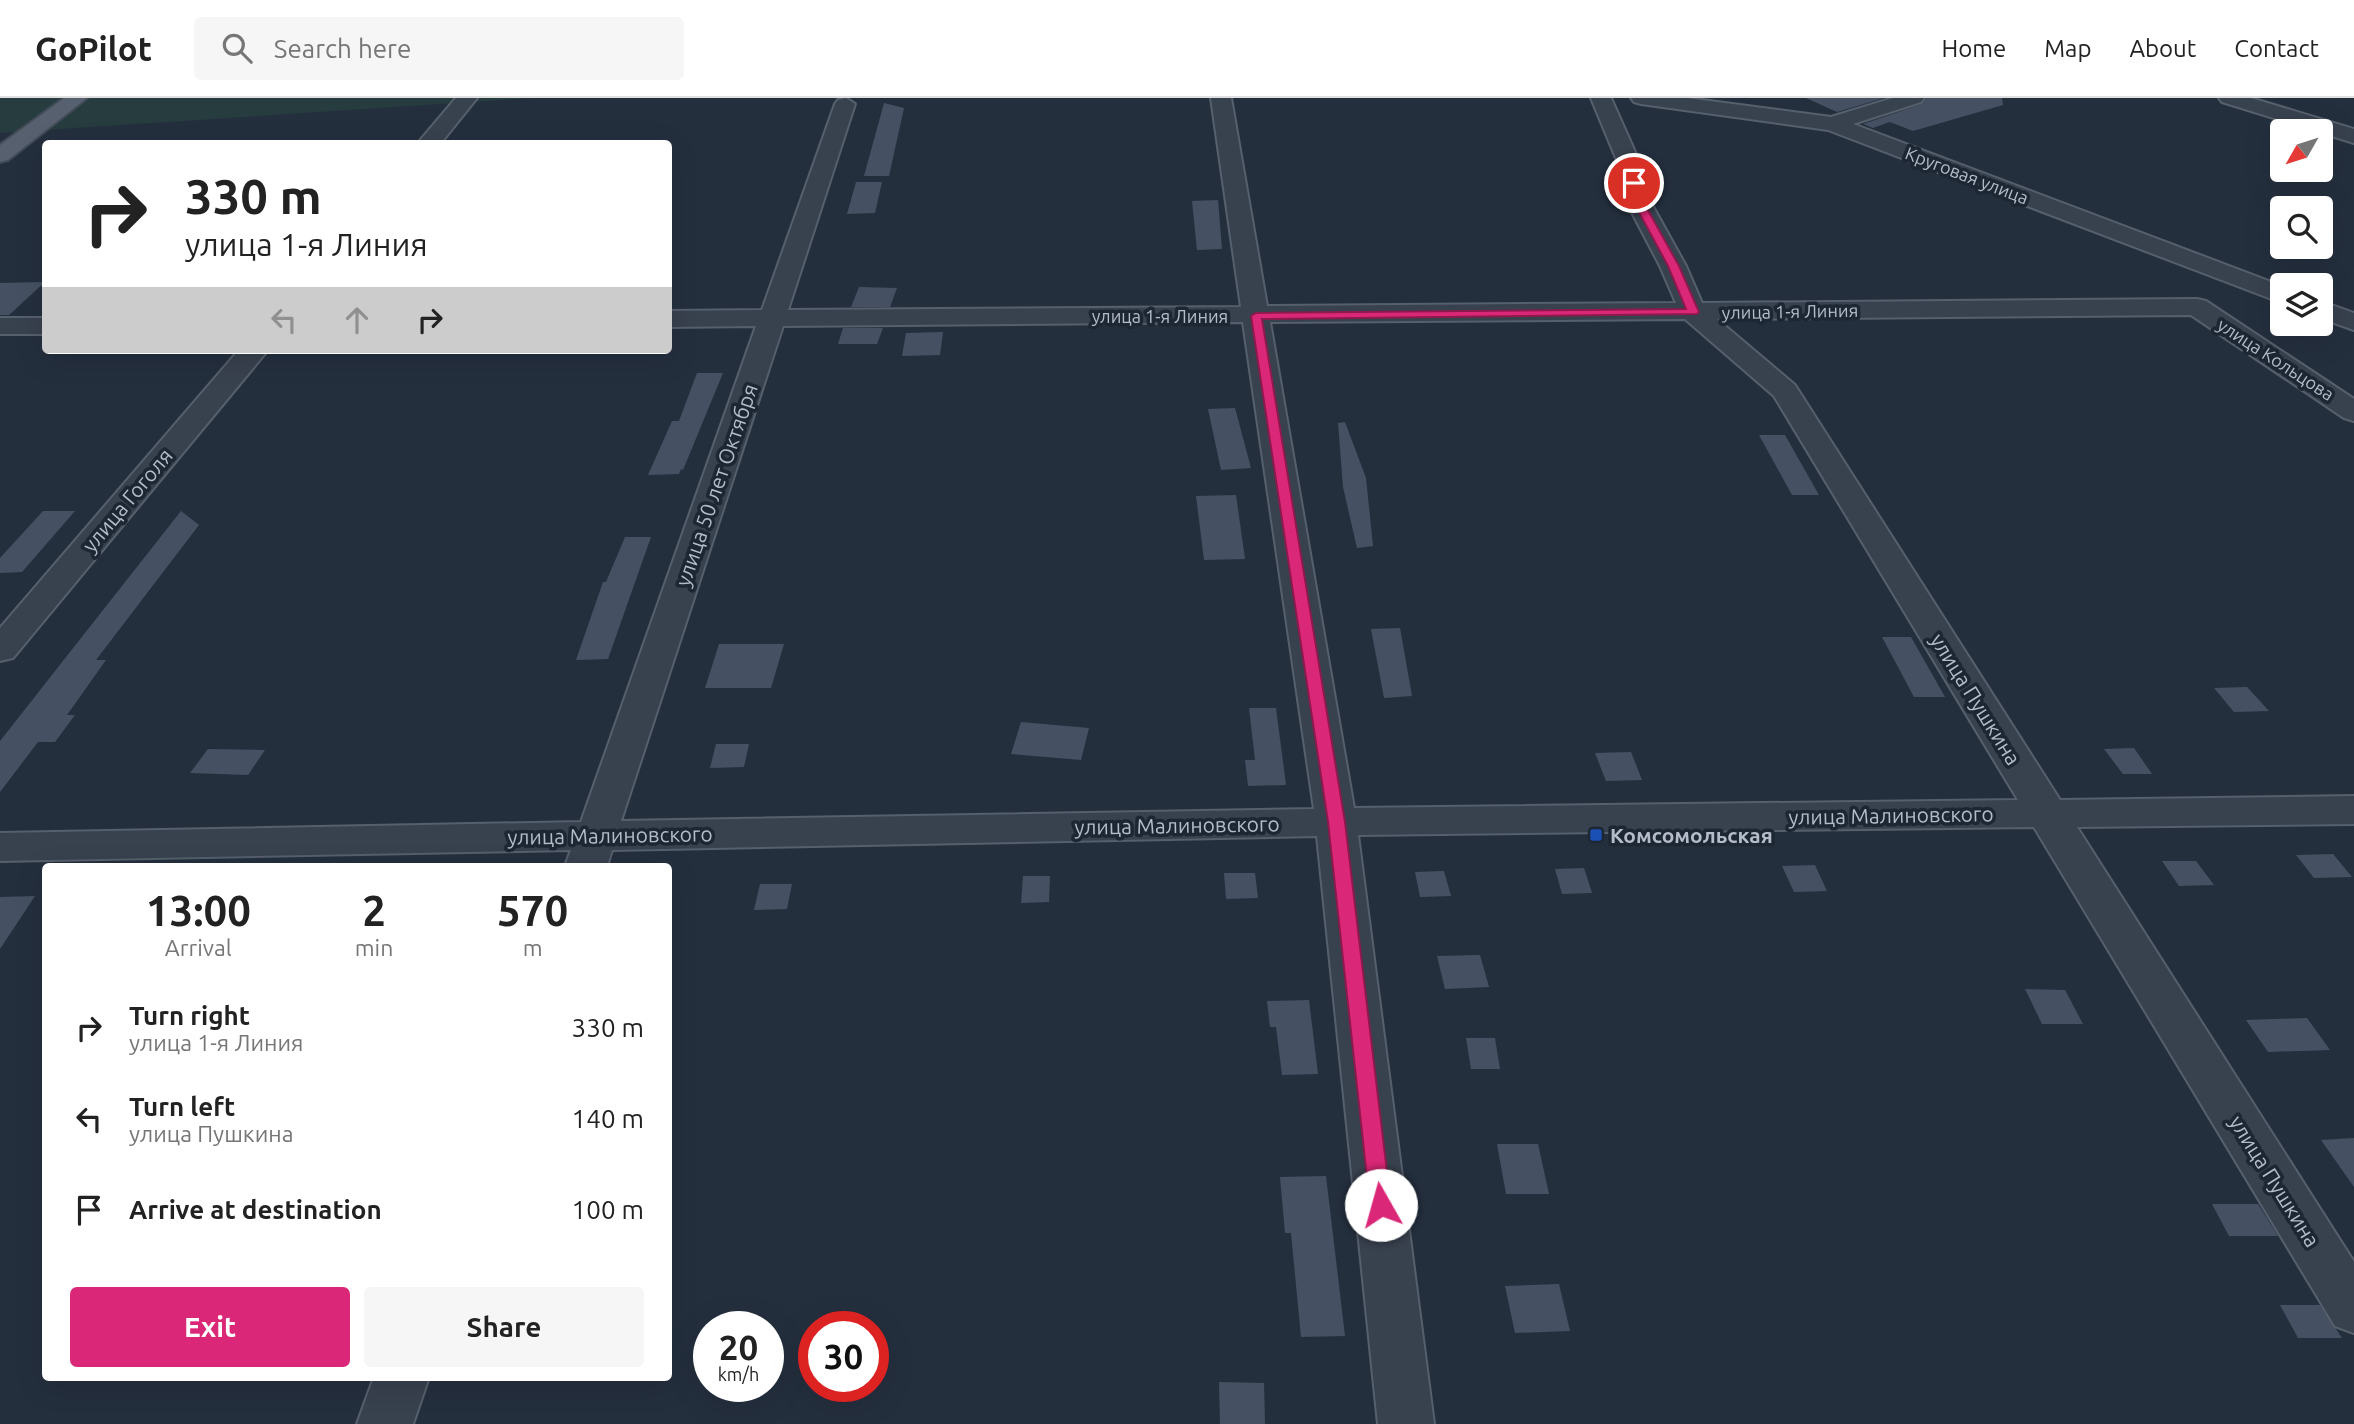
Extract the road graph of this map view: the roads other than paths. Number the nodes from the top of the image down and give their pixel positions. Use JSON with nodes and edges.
{"nodes":[{"id":1,"x":76,"y":98,"type":"edge"},
{"id":2,"x":467,"y":98,"type":"edge"},
{"id":3,"x":1221,"y":98,"type":"edge"},
{"id":4,"x":1601,"y":98,"type":"edge"},
{"id":5,"x":1641,"y":98,"type":"edge"},
{"id":6,"x":1914,"y":98,"type":"edge"},
{"id":7,"x":2229,"y":98,"type":"edge"},
{"id":8,"x":845,"y":104,"type":"dead end"},
{"id":9,"x":1832,"y":124,"type":"junction"},
{"id":10,"x":2354,"y":136,"type":"edge"},
{"id":11,"x":431,"y":140,"type":"edge"},
{"id":12,"x":0,"y":155,"type":"edge"},
{"id":13,"x":2270,"y":290,"type":"edge"},
{"id":14,"x":2197,"y":307,"type":"joint"},
{"id":15,"x":1693,"y":312,"type":"junction"},
{"id":16,"x":2333,"y":314,"type":"edge"},
{"id":17,"x":1256,"y":316,"type":"junction"},
{"id":18,"x":772,"y":318,"type":"junction"},
{"id":19,"x":672,"y":319,"type":"edge"},
{"id":20,"x":2354,"y":322,"type":"edge"},
{"id":21,"x":0,"y":326,"type":"edge"},
{"id":22,"x":42,"y":326,"type":"edge"},
{"id":23,"x":251,"y":354,"type":"edge"},
{"id":24,"x":2353,"y":409,"type":"edge"},
{"id":25,"x":0,"y":650,"type":"edge"},
{"id":26,"x":2354,"y":810,"type":"edge"},
{"id":27,"x":2048,"y":813,"type":"junction"},
{"id":28,"x":1336,"y":822,"type":"junction"},
{"id":29,"x":0,"y":847,"type":"edge"},
{"id":30,"x":591,"y":850,"type":"edge"},
{"id":31,"x":2354,"y":1309,"type":"edge"},
{"id":32,"x":401,"y":1381,"type":"edge"},
{"id":33,"x":385,"y":1424,"type":"edge"},
{"id":34,"x":1406,"y":1424,"type":"edge"}],
"edges":[{"from":1,"to":12,"type":"main road"},
{"from":2,"to":11,"type":"street"},
{"from":3,"to":17,"type":"street"},
{"from":4,"to":15,"type":"street","name":"улица Пушкина"},
{"from":5,"to":9,"type":"street","name":"Круговая улица"},
{"from":6,"to":9,"type":"street"},
{"from":7,"to":10,"type":"street"},
{"from":8,"to":18,"type":"street","name":"улица 50 лет Октября"},
{"from":9,"to":13,"type":"street","name":"Круговая улица"},
{"from":14,"to":15,"type":"street","name":"улица 1-я Линия"},
{"from":14,"to":24,"type":"street","name":"улица Кольцова"},
{"from":15,"to":17,"type":"street","name":"улица 1-я Линия"},
{"from":15,"to":27,"type":"street","name":"улица Пушкина"},
{"from":16,"to":20,"type":"street"},
{"from":17,"to":18,"type":"street","name":"улица 1-я Линия"},
{"from":17,"to":28,"type":"street"},
{"from":18,"to":19,"type":"street","name":"улица 1-я Линия"},
{"from":18,"to":30,"type":"street","name":"улица 50 лет Октября"},
{"from":21,"to":22,"type":"street"},
{"from":23,"to":25,"type":"street","name":"улица Гоголя"},
{"from":26,"to":27,"type":"street","name":"улица Малиновского"},
{"from":27,"to":28,"type":"street","name":"улица Малиновского"},
{"from":27,"to":31,"type":"street","name":"улица Пушкина"},
{"from":28,"to":30,"type":"street","name":"улица Малиновского"},
{"from":28,"to":34,"type":"street"},
{"from":29,"to":30,"type":"street","name":"улица Малиновского"},
{"from":32,"to":33,"type":"street"}]}
